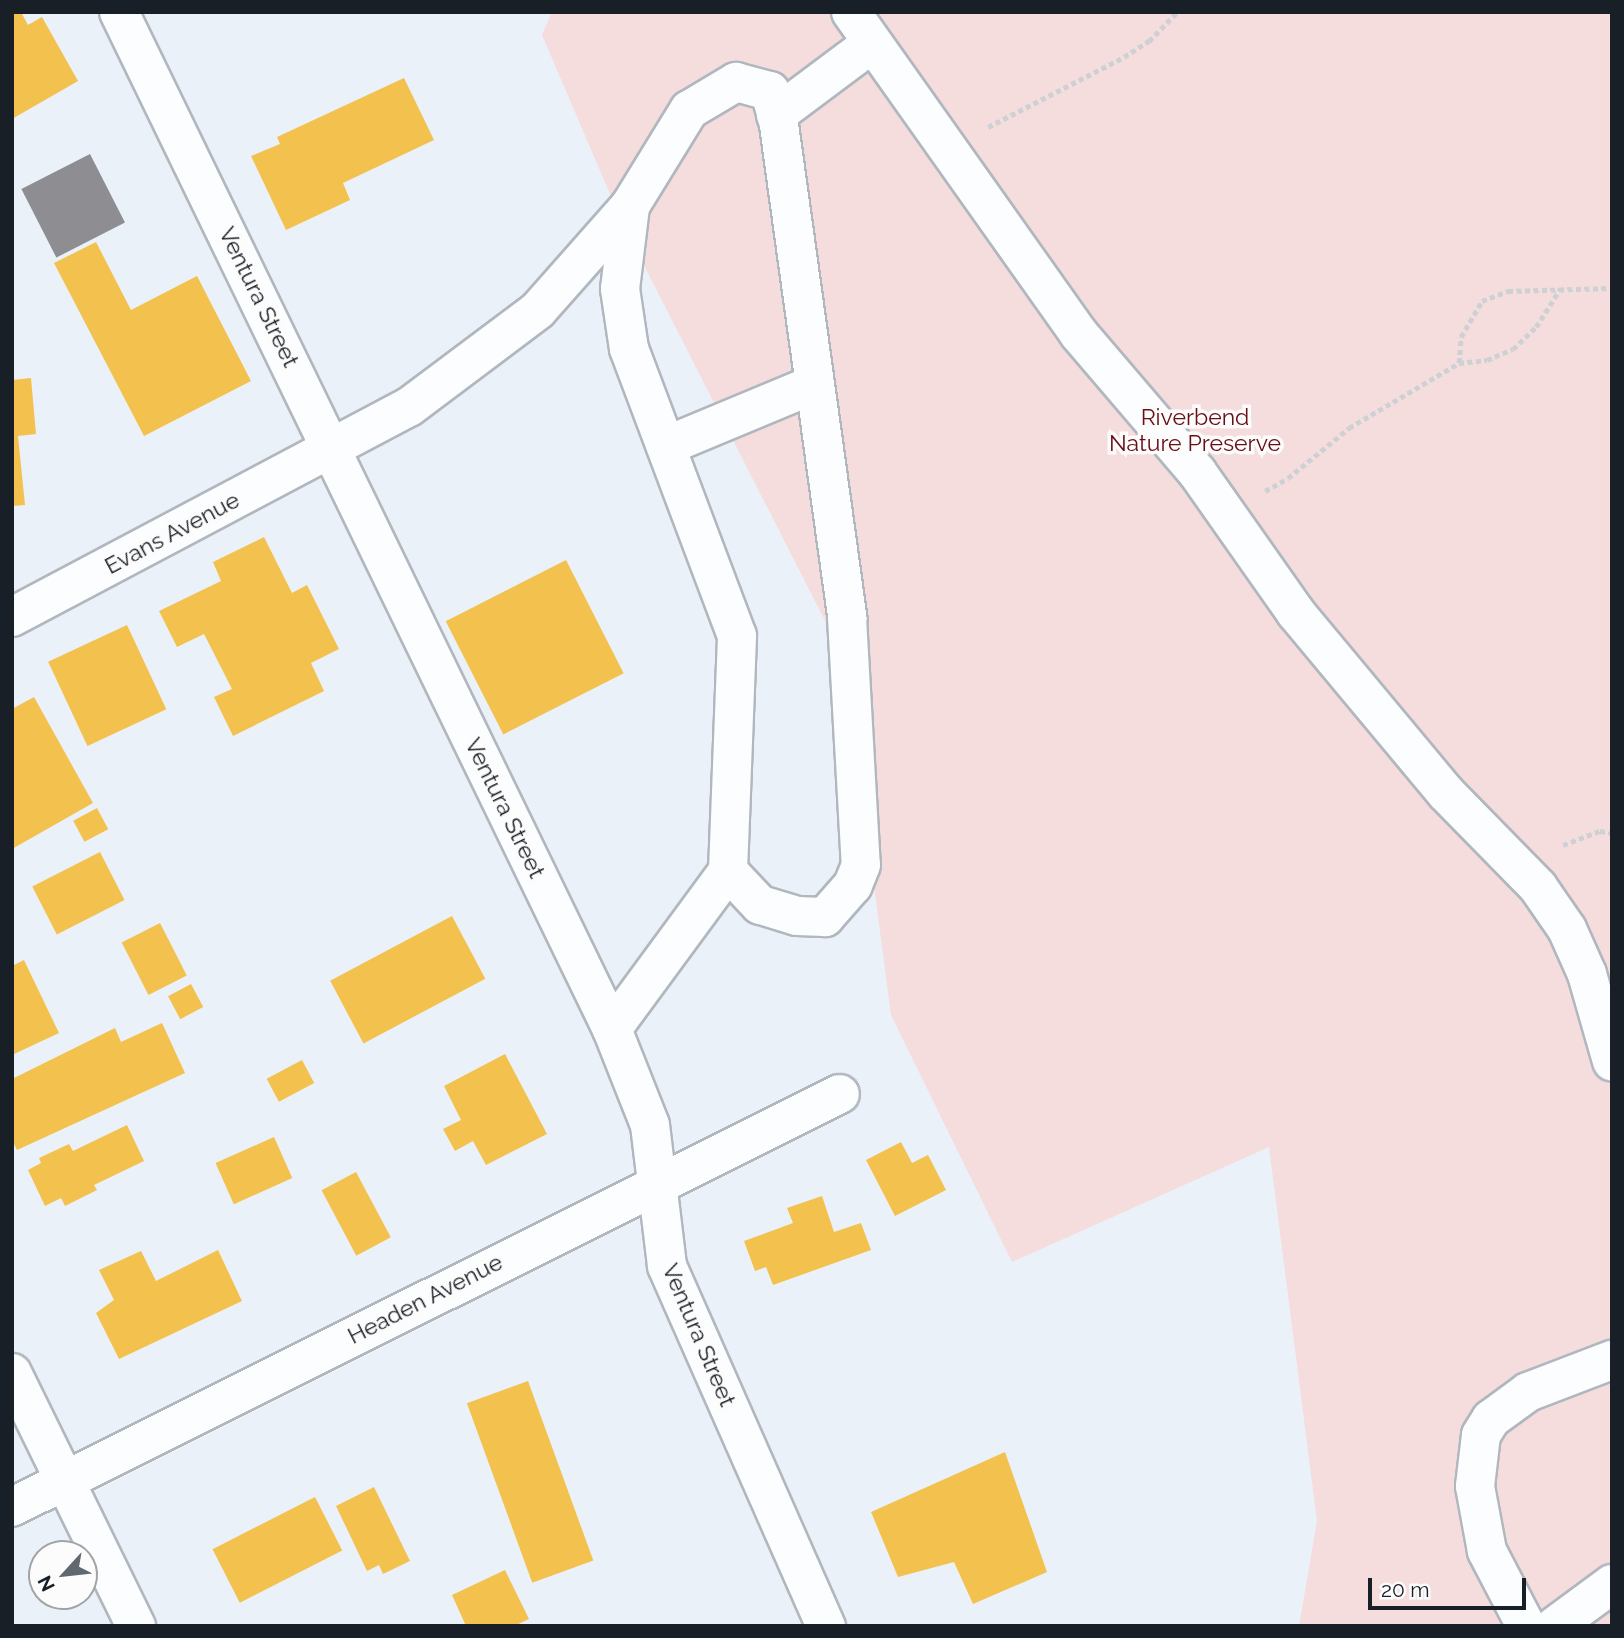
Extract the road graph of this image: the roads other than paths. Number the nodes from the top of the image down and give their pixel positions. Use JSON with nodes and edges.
{"nodes":[{"id":1,"x":118,"y":12,"type":"edge"},
{"id":2,"x":861,"y":28,"type":"edge"},
{"id":3,"x":776,"y":115,"type":"junction"},
{"id":4,"x":630,"y":206,"type":"junction"},
{"id":5,"x":815,"y":384,"type":"junction"},
{"id":6,"x":666,"y":446,"type":"junction"},
{"id":7,"x":332,"y":449,"type":"junction"},
{"id":8,"x":12,"y":617,"type":"edge"},
{"id":9,"x":728,"y":870,"type":"junction"},
{"id":10,"x":612,"y":1029,"type":"junction"},
{"id":11,"x":1612,"y":1061,"type":"edge"},
{"id":12,"x":840,"y":1094,"type":"dead end"},
{"id":13,"x":658,"y":1181,"type":"junction"},
{"id":14,"x":1612,"y":1360,"type":"edge"},
{"id":15,"x":12,"y":1373,"type":"edge"},
{"id":16,"x":65,"y":1481,"type":"junction"},
{"id":17,"x":12,"y":1507,"type":"edge"},
{"id":18,"x":1612,"y":1584,"type":"edge"},
{"id":19,"x":136,"y":1626,"type":"edge"},
{"id":20,"x":826,"y":1626,"type":"edge"},
{"id":21,"x":1526,"y":1626,"type":"edge"},
{"id":22,"x":1555,"y":1626,"type":"edge"}],
"edges":[{"from":1,"to":7,"type":"street","name":"Ventura Street"},
{"from":2,"to":3,"type":"street"},
{"from":2,"to":11,"type":"street"},
{"from":3,"to":4,"type":"street"},
{"from":3,"to":5,"type":"street"},
{"from":4,"to":6,"type":"street"},
{"from":4,"to":7,"type":"street","name":"Evans Avenue"},
{"from":5,"to":6,"type":"street"},
{"from":5,"to":9,"type":"street"},
{"from":6,"to":9,"type":"street"},
{"from":7,"to":8,"type":"street","name":"Evans Avenue"},
{"from":7,"to":10,"type":"street","name":"Ventura Street"},
{"from":9,"to":10,"type":"street"},
{"from":10,"to":13,"type":"street","name":"Ventura Street"},
{"from":12,"to":13,"type":"street","name":"Headen Avenue"},
{"from":13,"to":16,"type":"street","name":"Headen Avenue"},
{"from":13,"to":20,"type":"street","name":"Ventura Street"},
{"from":14,"to":21,"type":"street"},
{"from":15,"to":16,"type":"street"},
{"from":16,"to":17,"type":"street","name":"Headen Avenue"},
{"from":16,"to":19,"type":"street"},
{"from":18,"to":22,"type":"street"}]}
